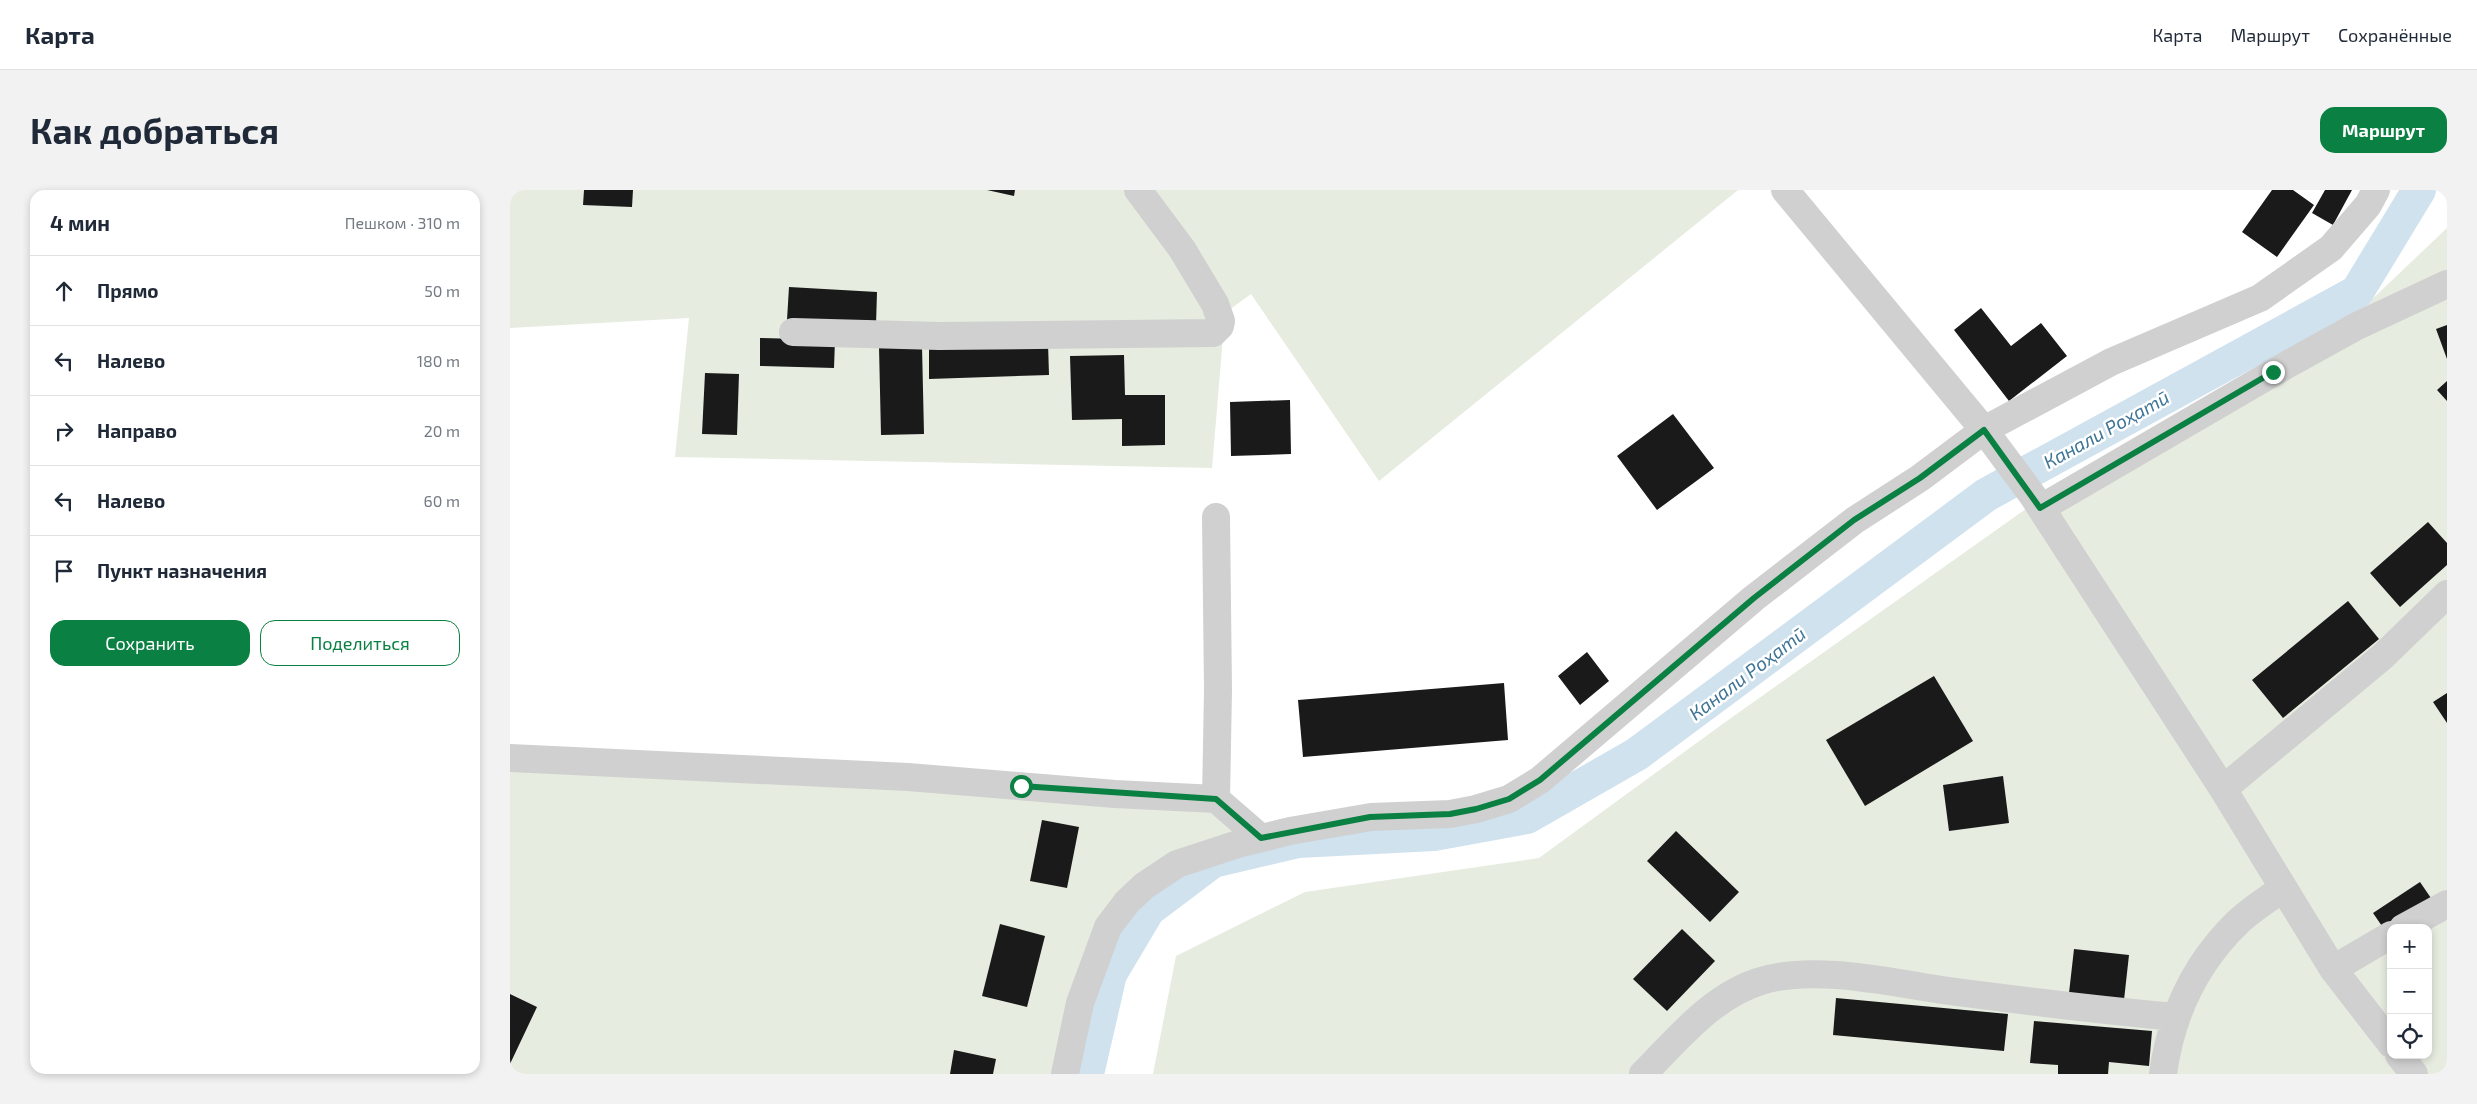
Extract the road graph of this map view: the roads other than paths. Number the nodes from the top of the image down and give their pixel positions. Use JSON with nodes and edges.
{"nodes":[{"id":1,"x":1138,"y":190,"type":"edge"},
{"id":2,"x":1785,"y":190,"type":"edge"},
{"id":3,"x":2376,"y":190,"type":"edge"},
{"id":4,"x":2447,"y":284,"type":"edge"},
{"id":5,"x":793,"y":332,"type":"dead end"},
{"id":6,"x":1989,"y":437,"type":"junction"},
{"id":7,"x":2037,"y":502,"type":"junction"},
{"id":8,"x":1216,"y":517,"type":"dead end"},
{"id":9,"x":2447,"y":594,"type":"edge"},
{"id":10,"x":510,"y":758,"type":"edge"},
{"id":11,"x":2223,"y":789,"type":"junction"},
{"id":12,"x":1216,"y":799,"type":"junction"},
{"id":13,"x":1261,"y":838,"type":"junction"},
{"id":14,"x":2282,"y":889,"type":"junction"},
{"id":15,"x":2447,"y":904,"type":"edge"},
{"id":16,"x":2411,"y":924,"type":"edge"},
{"id":17,"x":2387,"y":937,"type":"edge"},
{"id":18,"x":2333,"y":969,"type":"junction"},
{"id":19,"x":2175,"y":1017,"type":"junction"},
{"id":20,"x":2387,"y":1039,"type":"edge"},
{"id":21,"x":2402,"y":1059,"type":"edge"},
{"id":22,"x":1065,"y":1074,"type":"edge"},
{"id":23,"x":1643,"y":1074,"type":"edge"},
{"id":24,"x":2163,"y":1074,"type":"edge"},
{"id":25,"x":2414,"y":1074,"type":"edge"}],
"edges":[{"from":1,"to":5,"type":"street"},
{"from":2,"to":6,"type":"street"},
{"from":3,"to":6,"type":"street"},
{"from":4,"to":7,"type":"street"},
{"from":6,"to":7,"type":"street"},
{"from":6,"to":13,"type":"street"},
{"from":7,"to":11,"type":"street"},
{"from":8,"to":12,"type":"street"},
{"from":9,"to":11,"type":"street"},
{"from":10,"to":12,"type":"street"},
{"from":11,"to":14,"type":"street"},
{"from":12,"to":13,"type":"street"},
{"from":13,"to":22,"type":"street"},
{"from":14,"to":18,"type":"street"},
{"from":14,"to":19,"type":"street"},
{"from":15,"to":16,"type":"street"},
{"from":17,"to":18,"type":"street"},
{"from":18,"to":20,"type":"street"},
{"from":19,"to":23,"type":"street"},
{"from":19,"to":24,"type":"street"},
{"from":21,"to":25,"type":"street"}]}
